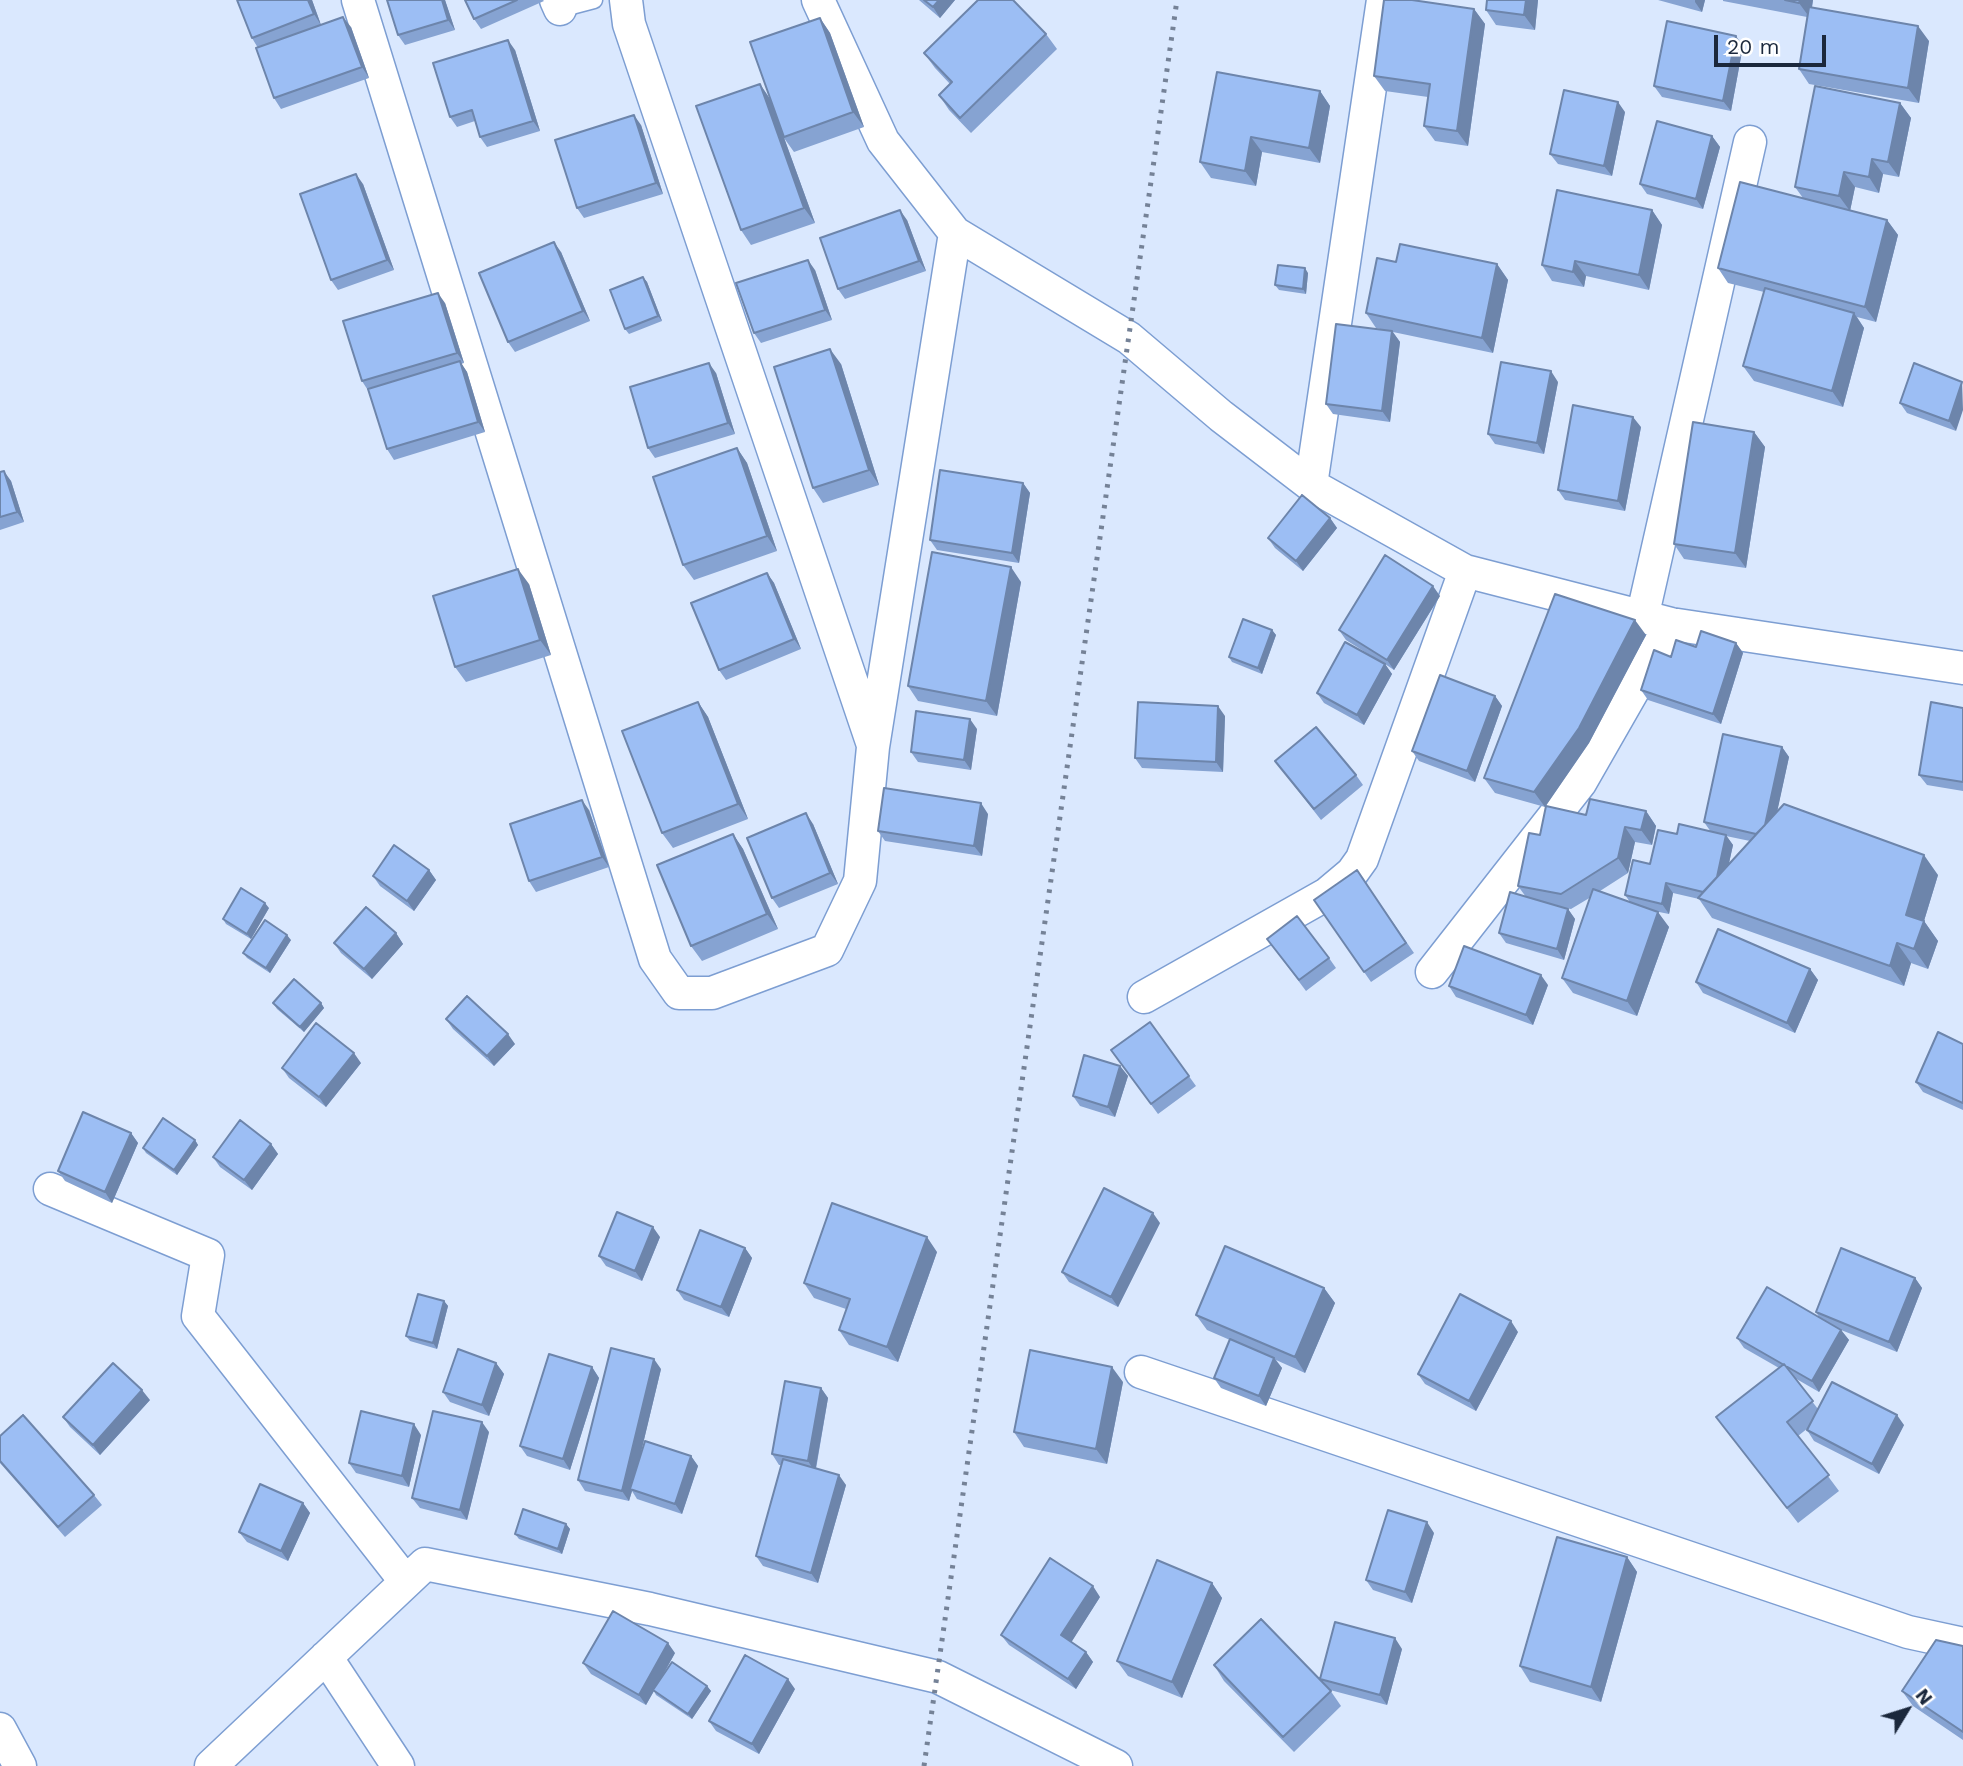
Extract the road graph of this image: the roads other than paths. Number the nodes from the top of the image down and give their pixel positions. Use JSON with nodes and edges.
{"nodes":[{"id":1,"x":358,"y":0,"type":"edge"},
{"id":2,"x":594,"y":0,"type":"edge"},
{"id":3,"x":626,"y":0,"type":"edge"},
{"id":4,"x":818,"y":0,"type":"edge"},
{"id":5,"x":1383,"y":0,"type":"edge"},
{"id":6,"x":558,"y":5,"type":"edge"},
{"id":7,"x":1750,"y":142,"type":"dead end"},
{"id":8,"x":955,"y":233,"type":"junction"},
{"id":9,"x":1311,"y":485,"type":"junction"},
{"id":10,"x":1465,"y":570,"type":"junction"},
{"id":11,"x":1656,"y":621,"type":"junction"},
{"id":12,"x":1963,"y":668,"type":"edge"},
{"id":13,"x":873,"y":747,"type":"junction"},
{"id":14,"x":1432,"y":972,"type":"dead end"},
{"id":15,"x":1144,"y":998,"type":"dead end"},
{"id":16,"x":50,"y":1189,"type":"dead end"},
{"id":17,"x":1140,"y":1372,"type":"dead end"},
{"id":18,"x":406,"y":1582,"type":"junction"},
{"id":19,"x":1963,"y":1644,"type":"edge"},
{"id":20,"x":326,"y":1657,"type":"junction"},
{"id":21,"x":0,"y":1729,"type":"edge"},
{"id":22,"x":20,"y":1766,"type":"edge"},
{"id":23,"x":211,"y":1766,"type":"edge"},
{"id":24,"x":398,"y":1766,"type":"edge"},
{"id":25,"x":1116,"y":1766,"type":"edge"}],
"edges":[{"from":1,"to":13,"type":"street"},
{"from":2,"to":6,"type":"lane"},
{"from":3,"to":13,"type":"street"},
{"from":4,"to":8,"type":"street"},
{"from":5,"to":9,"type":"street"},
{"from":7,"to":11,"type":"street"},
{"from":8,"to":9,"type":"street"},
{"from":8,"to":13,"type":"street"},
{"from":9,"to":10,"type":"street"},
{"from":10,"to":11,"type":"street"},
{"from":10,"to":15,"type":"street"},
{"from":11,"to":12,"type":"street"},
{"from":11,"to":14,"type":"street"},
{"from":16,"to":18,"type":"street"},
{"from":17,"to":19,"type":"street"},
{"from":18,"to":20,"type":"street"},
{"from":18,"to":25,"type":"street"},
{"from":20,"to":23,"type":"street"},
{"from":20,"to":24,"type":"street"},
{"from":21,"to":22,"type":"street"}]}
